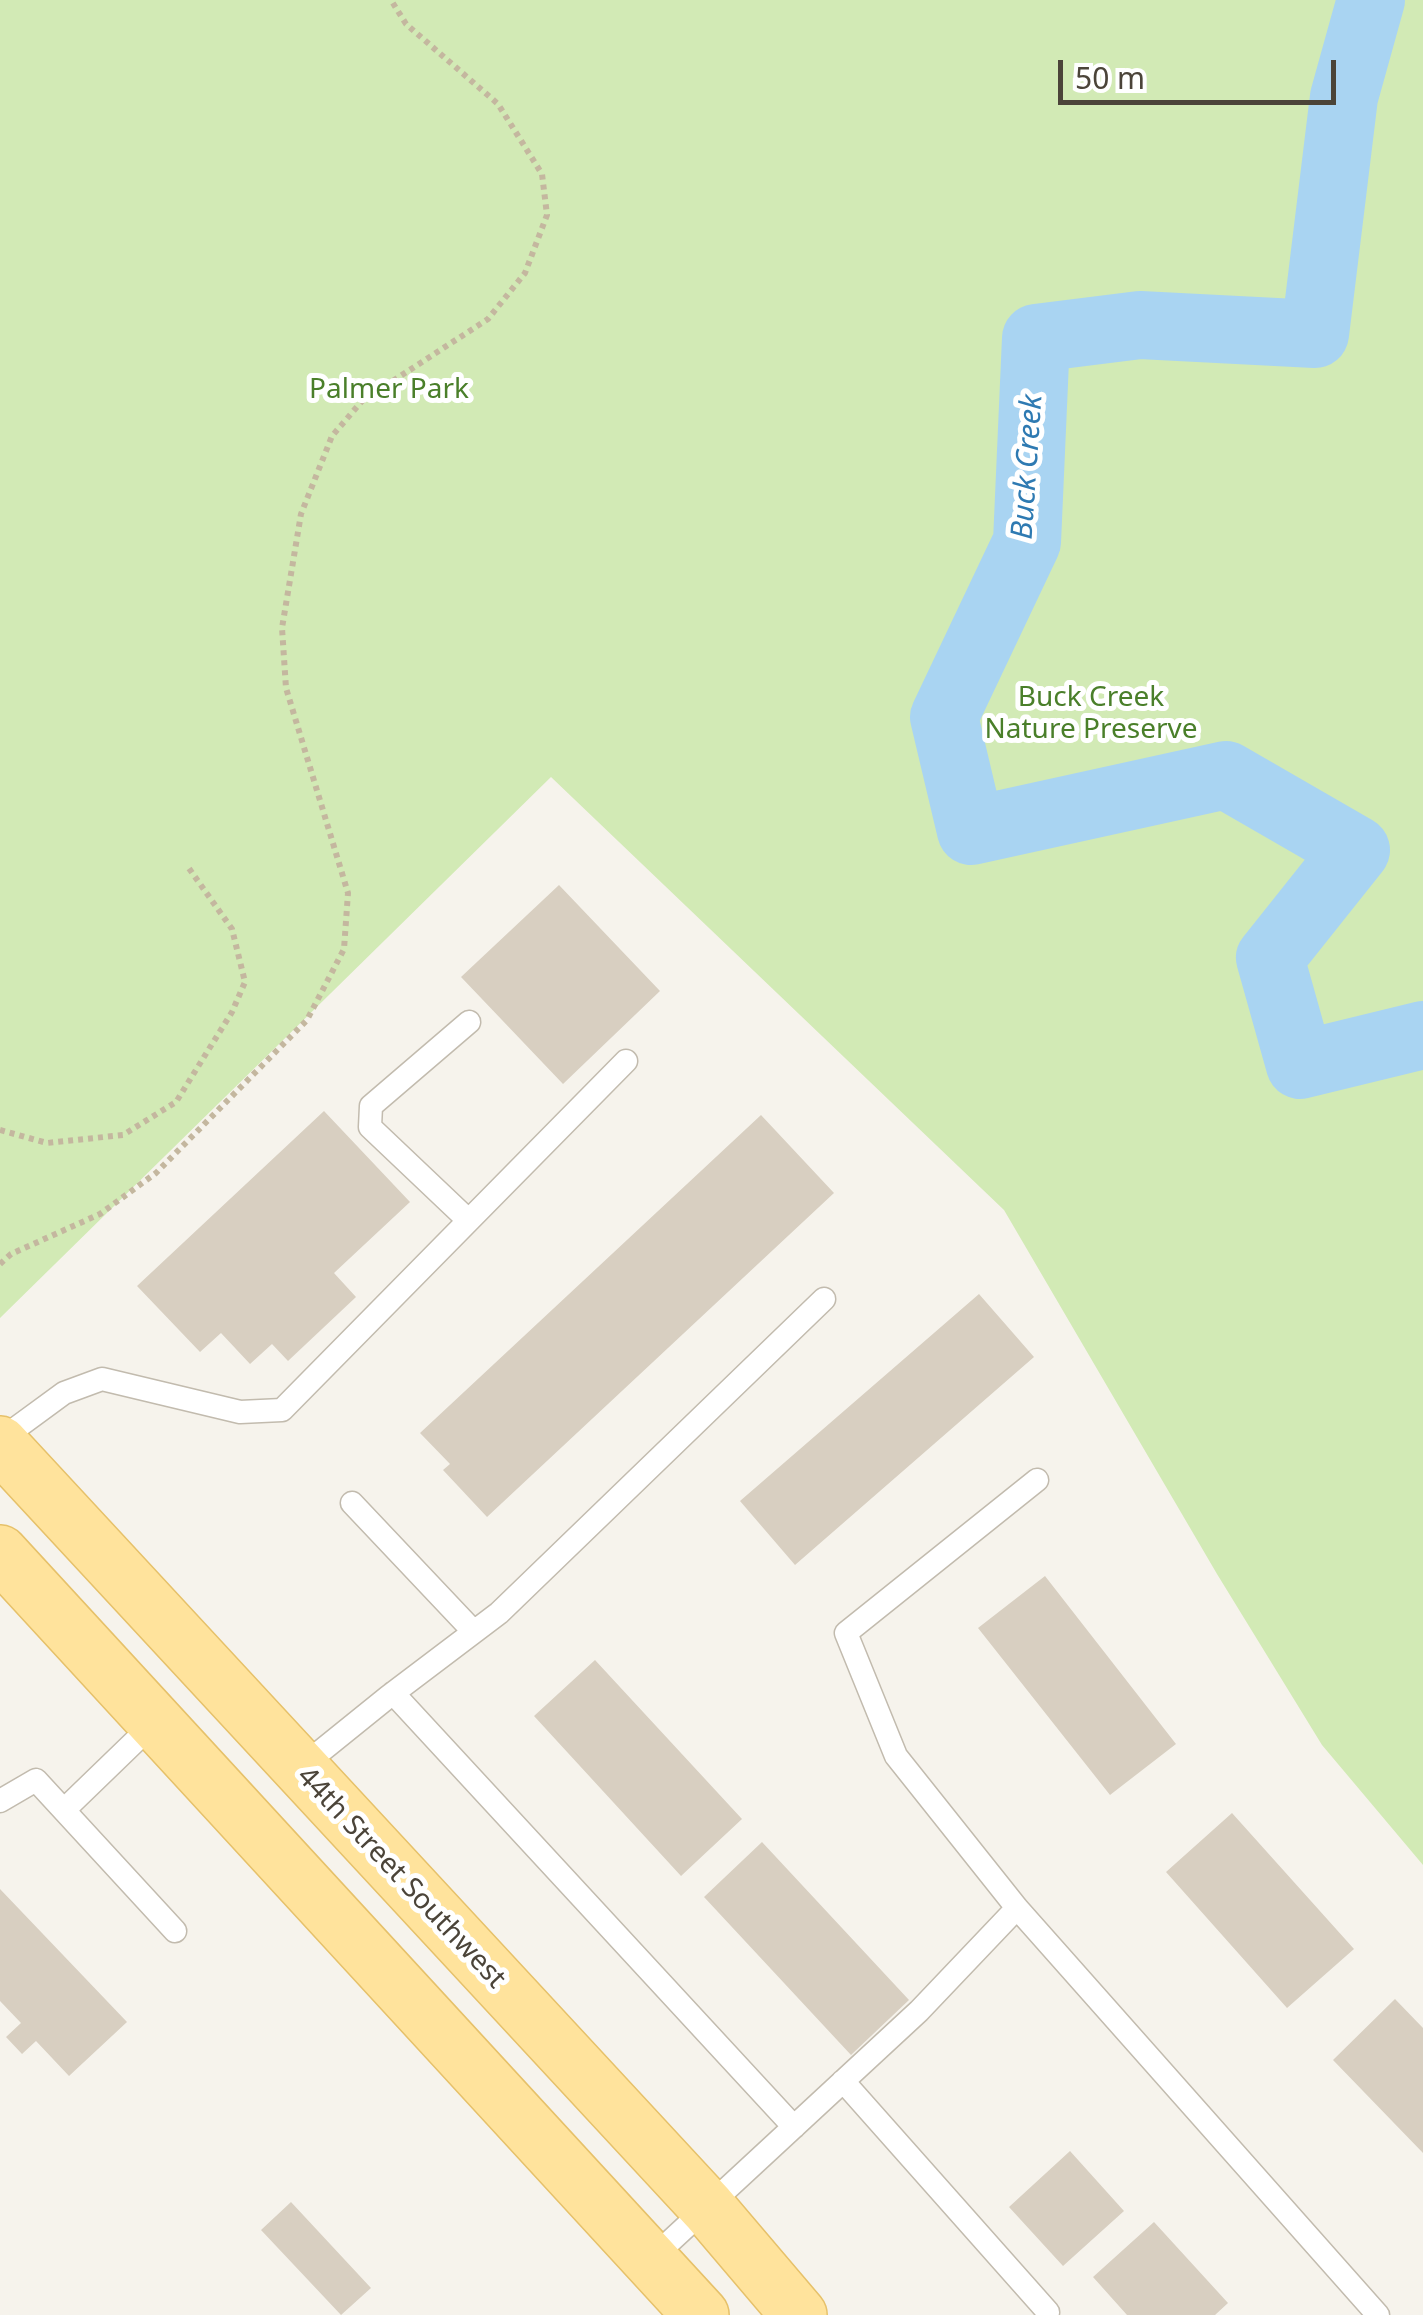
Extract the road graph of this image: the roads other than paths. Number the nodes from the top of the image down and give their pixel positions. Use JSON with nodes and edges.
{"nodes":[{"id":1,"x":468,"y":1022,"type":"dead end"},
{"id":2,"x":626,"y":1061,"type":"dead end"},
{"id":3,"x":468,"y":1220,"type":"junction"},
{"id":4,"x":824,"y":1299,"type":"dead end"},
{"id":5,"x":0,"y":1442,"type":"edge"},
{"id":6,"x":1037,"y":1480,"type":"dead end"},
{"id":7,"x":352,"y":1503,"type":"dead end"},
{"id":8,"x":0,"y":1553,"type":"edge"},
{"id":9,"x":474,"y":1632,"type":"junction"},
{"id":10,"x":393,"y":1692,"type":"junction"},
{"id":11,"x":155,"y":1722,"type":"junction"},
{"id":12,"x":300,"y":1768,"type":"junction"},
{"id":13,"x":0,"y":1801,"type":"edge"},
{"id":14,"x":64,"y":1810,"type":"junction"},
{"id":15,"x":1017,"y":1908,"type":"junction"},
{"id":16,"x":175,"y":1931,"type":"dead end"},
{"id":17,"x":843,"y":2081,"type":"junction"},
{"id":18,"x":794,"y":2128,"type":"junction"},
{"id":19,"x":708,"y":2208,"type":"junction"},
{"id":20,"x":650,"y":2260,"type":"junction"},
{"id":21,"x":1048,"y":2314,"type":"edge"},
{"id":22,"x":701,"y":2315,"type":"edge"},
{"id":23,"x":800,"y":2315,"type":"edge"},
{"id":24,"x":1378,"y":2315,"type":"edge"}],
"edges":[{"from":1,"to":3,"type":"lane"},
{"from":2,"to":3,"type":"lane"},
{"from":3,"to":5,"type":"lane"},
{"from":4,"to":9,"type":"lane"},
{"from":5,"to":12,"type":"main road","name":"44th Street Southwest"},
{"from":6,"to":15,"type":"lane"},
{"from":7,"to":9,"type":"lane"},
{"from":8,"to":11,"type":"main road"},
{"from":9,"to":10,"type":"lane"},
{"from":10,"to":12,"type":"lane"},
{"from":10,"to":18,"type":"lane"},
{"from":11,"to":14,"type":"lane"},
{"from":11,"to":20,"type":"main road"},
{"from":12,"to":19,"type":"main road","name":"44th Street Southwest"},
{"from":13,"to":14,"type":"lane"},
{"from":14,"to":16,"type":"lane"},
{"from":15,"to":17,"type":"lane"},
{"from":15,"to":24,"type":"lane"},
{"from":17,"to":18,"type":"lane"},
{"from":17,"to":21,"type":"lane"},
{"from":18,"to":19,"type":"lane"},
{"from":19,"to":20,"type":"lane"},
{"from":19,"to":23,"type":"main road","name":"44th Street Southwest"},
{"from":20,"to":22,"type":"main road"}]}
